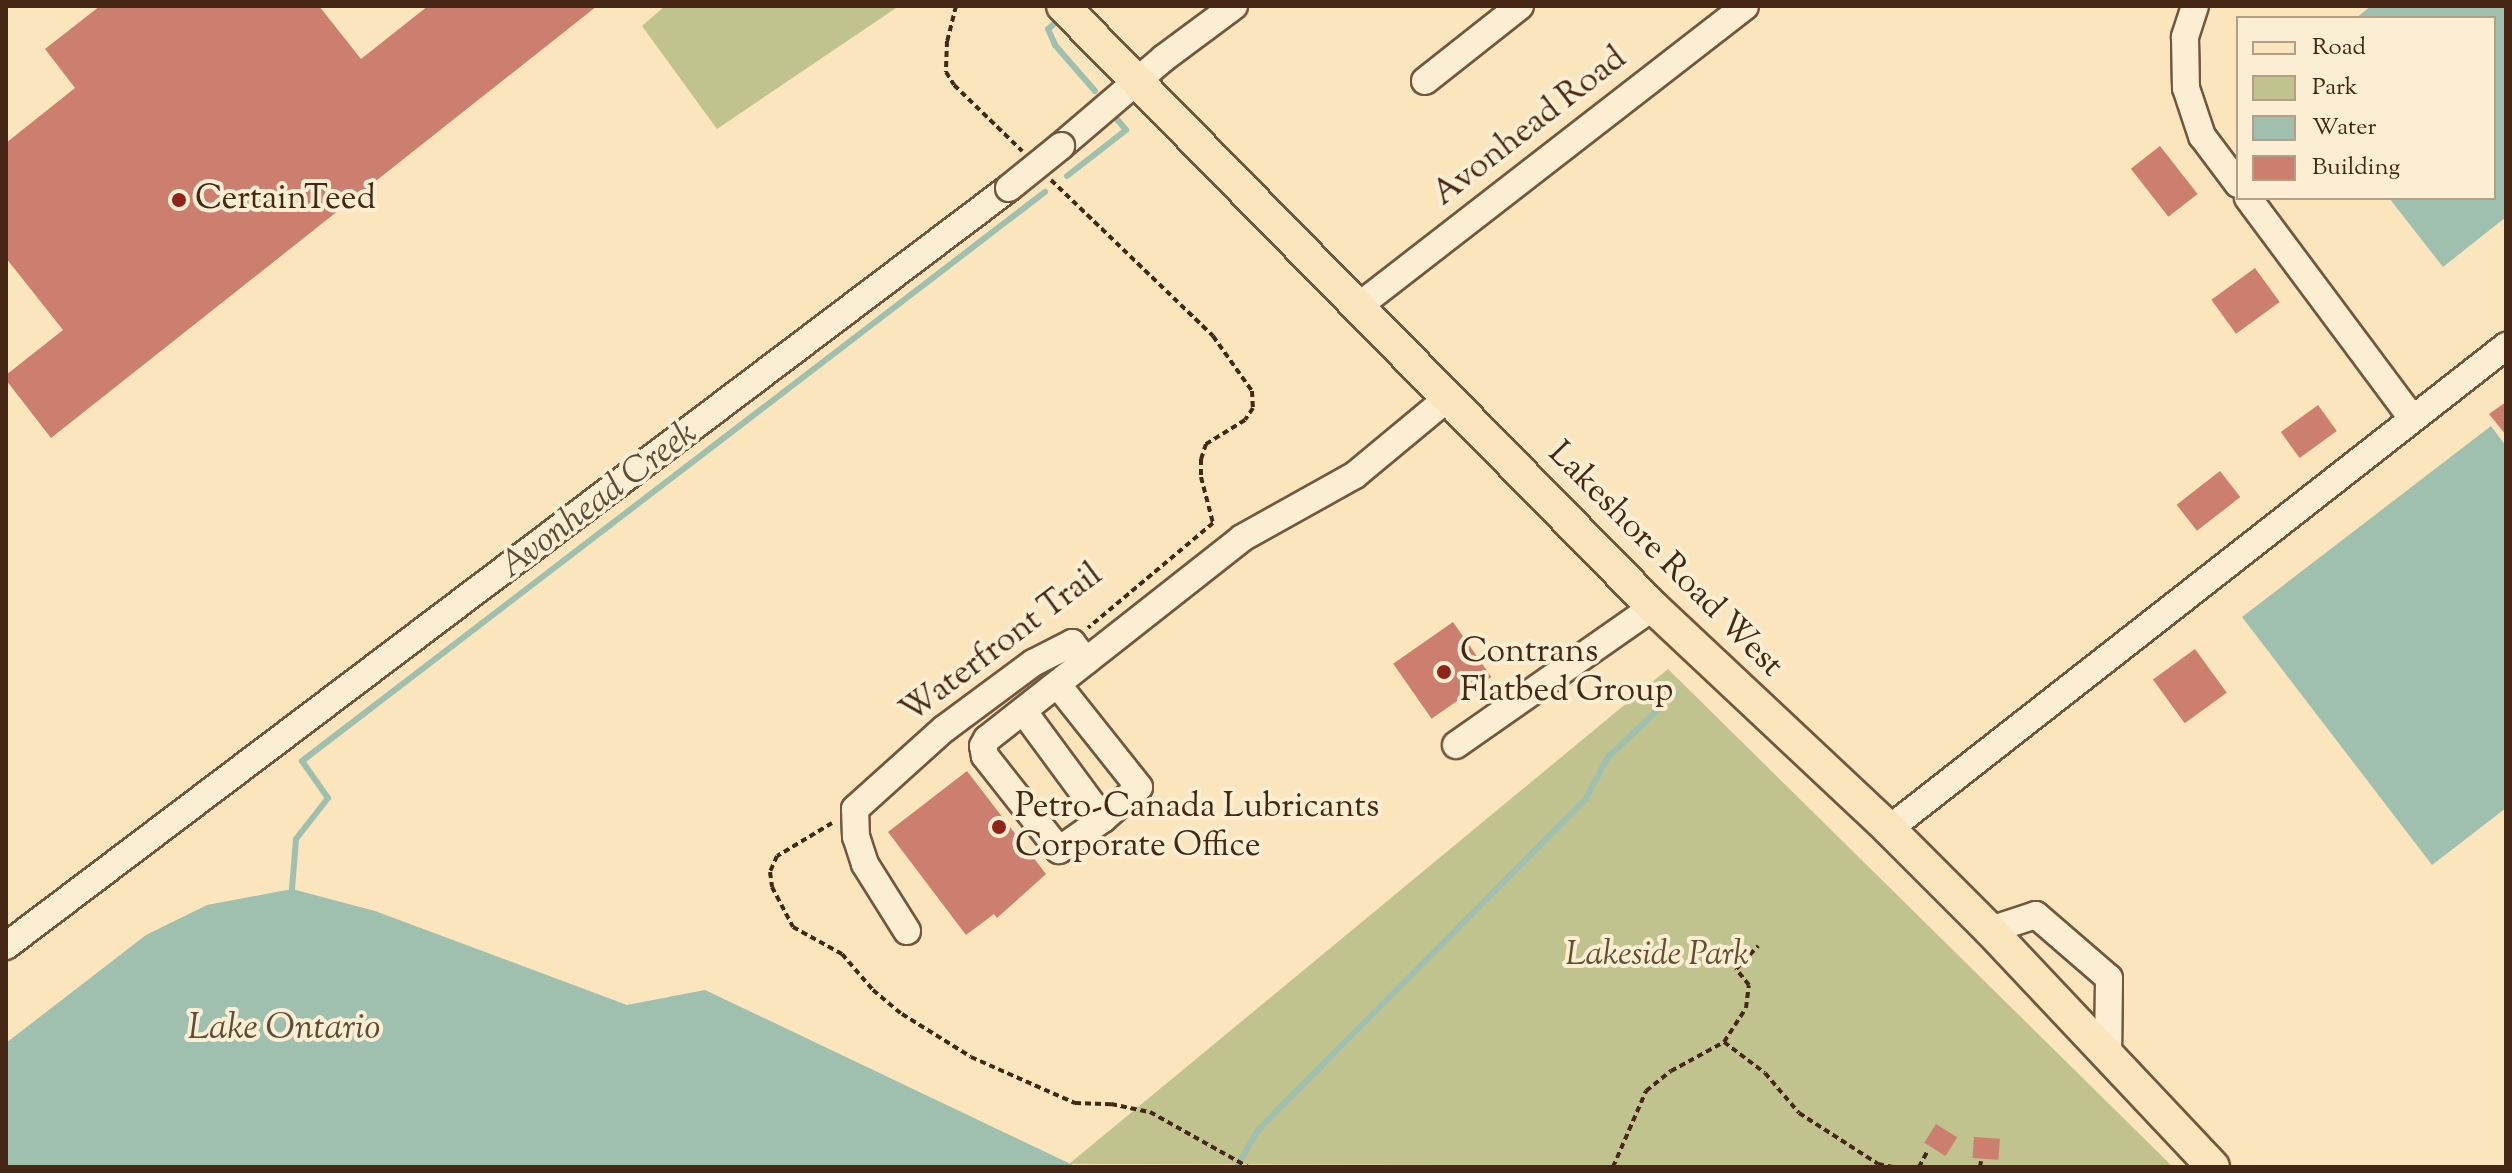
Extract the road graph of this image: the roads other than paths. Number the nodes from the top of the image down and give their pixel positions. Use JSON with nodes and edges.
{"nodes":[{"id":1,"x":1063,"y":6,"type":"edge"},
{"id":2,"x":1234,"y":6,"type":"edge"},
{"id":3,"x":1520,"y":6,"type":"edge"},
{"id":4,"x":1745,"y":6,"type":"edge"},
{"id":5,"x":2195,"y":6,"type":"edge"},
{"id":6,"x":1425,"y":81,"type":"dead end"},
{"id":7,"x":1139,"y":83,"type":"junction"},
{"id":8,"x":2236,"y":181,"type":"edge"},
{"id":9,"x":2249,"y":200,"type":"edge"},
{"id":10,"x":1360,"y":305,"type":"junction"},
{"id":11,"x":2506,"y":346,"type":"edge"},
{"id":12,"x":1449,"y":397,"type":"junction"},
{"id":13,"x":2412,"y":418,"type":"junction"},
{"id":14,"x":1653,"y":607,"type":"junction"},
{"id":15,"x":1079,"y":652,"type":"junction"},
{"id":16,"x":1058,"y":685,"type":"junction"},
{"id":17,"x":1024,"y":712,"type":"junction"},
{"id":18,"x":1456,"y":745,"type":"dead end"},
{"id":19,"x":1103,"y":819,"type":"junction"},
{"id":20,"x":1889,"y":829,"type":"junction"},
{"id":21,"x":1990,"y":930,"type":"junction"},
{"id":22,"x":907,"y":931,"type":"dead end"},
{"id":23,"x":6,"y":946,"type":"edge"},
{"id":24,"x":2108,"y":1055,"type":"junction"},
{"id":25,"x":2213,"y":1167,"type":"edge"}],
"edges":[{"from":1,"to":7,"type":"main road","name":"Lakeshore Road West"},
{"from":2,"to":7,"type":"street"},
{"from":3,"to":6,"type":"street"},
{"from":4,"to":10,"type":"street","name":"Avonhead Road"},
{"from":5,"to":8,"type":"street"},
{"from":7,"to":10,"type":"main road","name":"Lakeshore Road West"},
{"from":7,"to":23,"type":"street","bridge":true},
{"from":9,"to":13,"type":"street"},
{"from":10,"to":12,"type":"main road","name":"Lakeshore Road West"},
{"from":11,"to":13,"type":"street"},
{"from":12,"to":14,"type":"main road","name":"Lakeshore Road West"},
{"from":12,"to":15,"type":"street"},
{"from":13,"to":20,"type":"street"},
{"from":14,"to":18,"type":"street"},
{"from":14,"to":20,"type":"main road","name":"Lakeshore Road West"},
{"from":15,"to":16,"type":"street"},
{"from":15,"to":22,"type":"street","name":"Waterfront Trail"},
{"from":16,"to":17,"type":"street"},
{"from":16,"to":19,"type":"street"},
{"from":17,"to":19,"type":"street"},
{"from":17,"to":19,"type":"street"},
{"from":20,"to":21,"type":"main road","name":"Lakeshore Road West"},
{"from":21,"to":24,"type":"main road","name":"Lakeshore Road West"},
{"from":21,"to":24,"type":"street"},
{"from":24,"to":25,"type":"main road","name":"Lakeshore Road West"}]}
